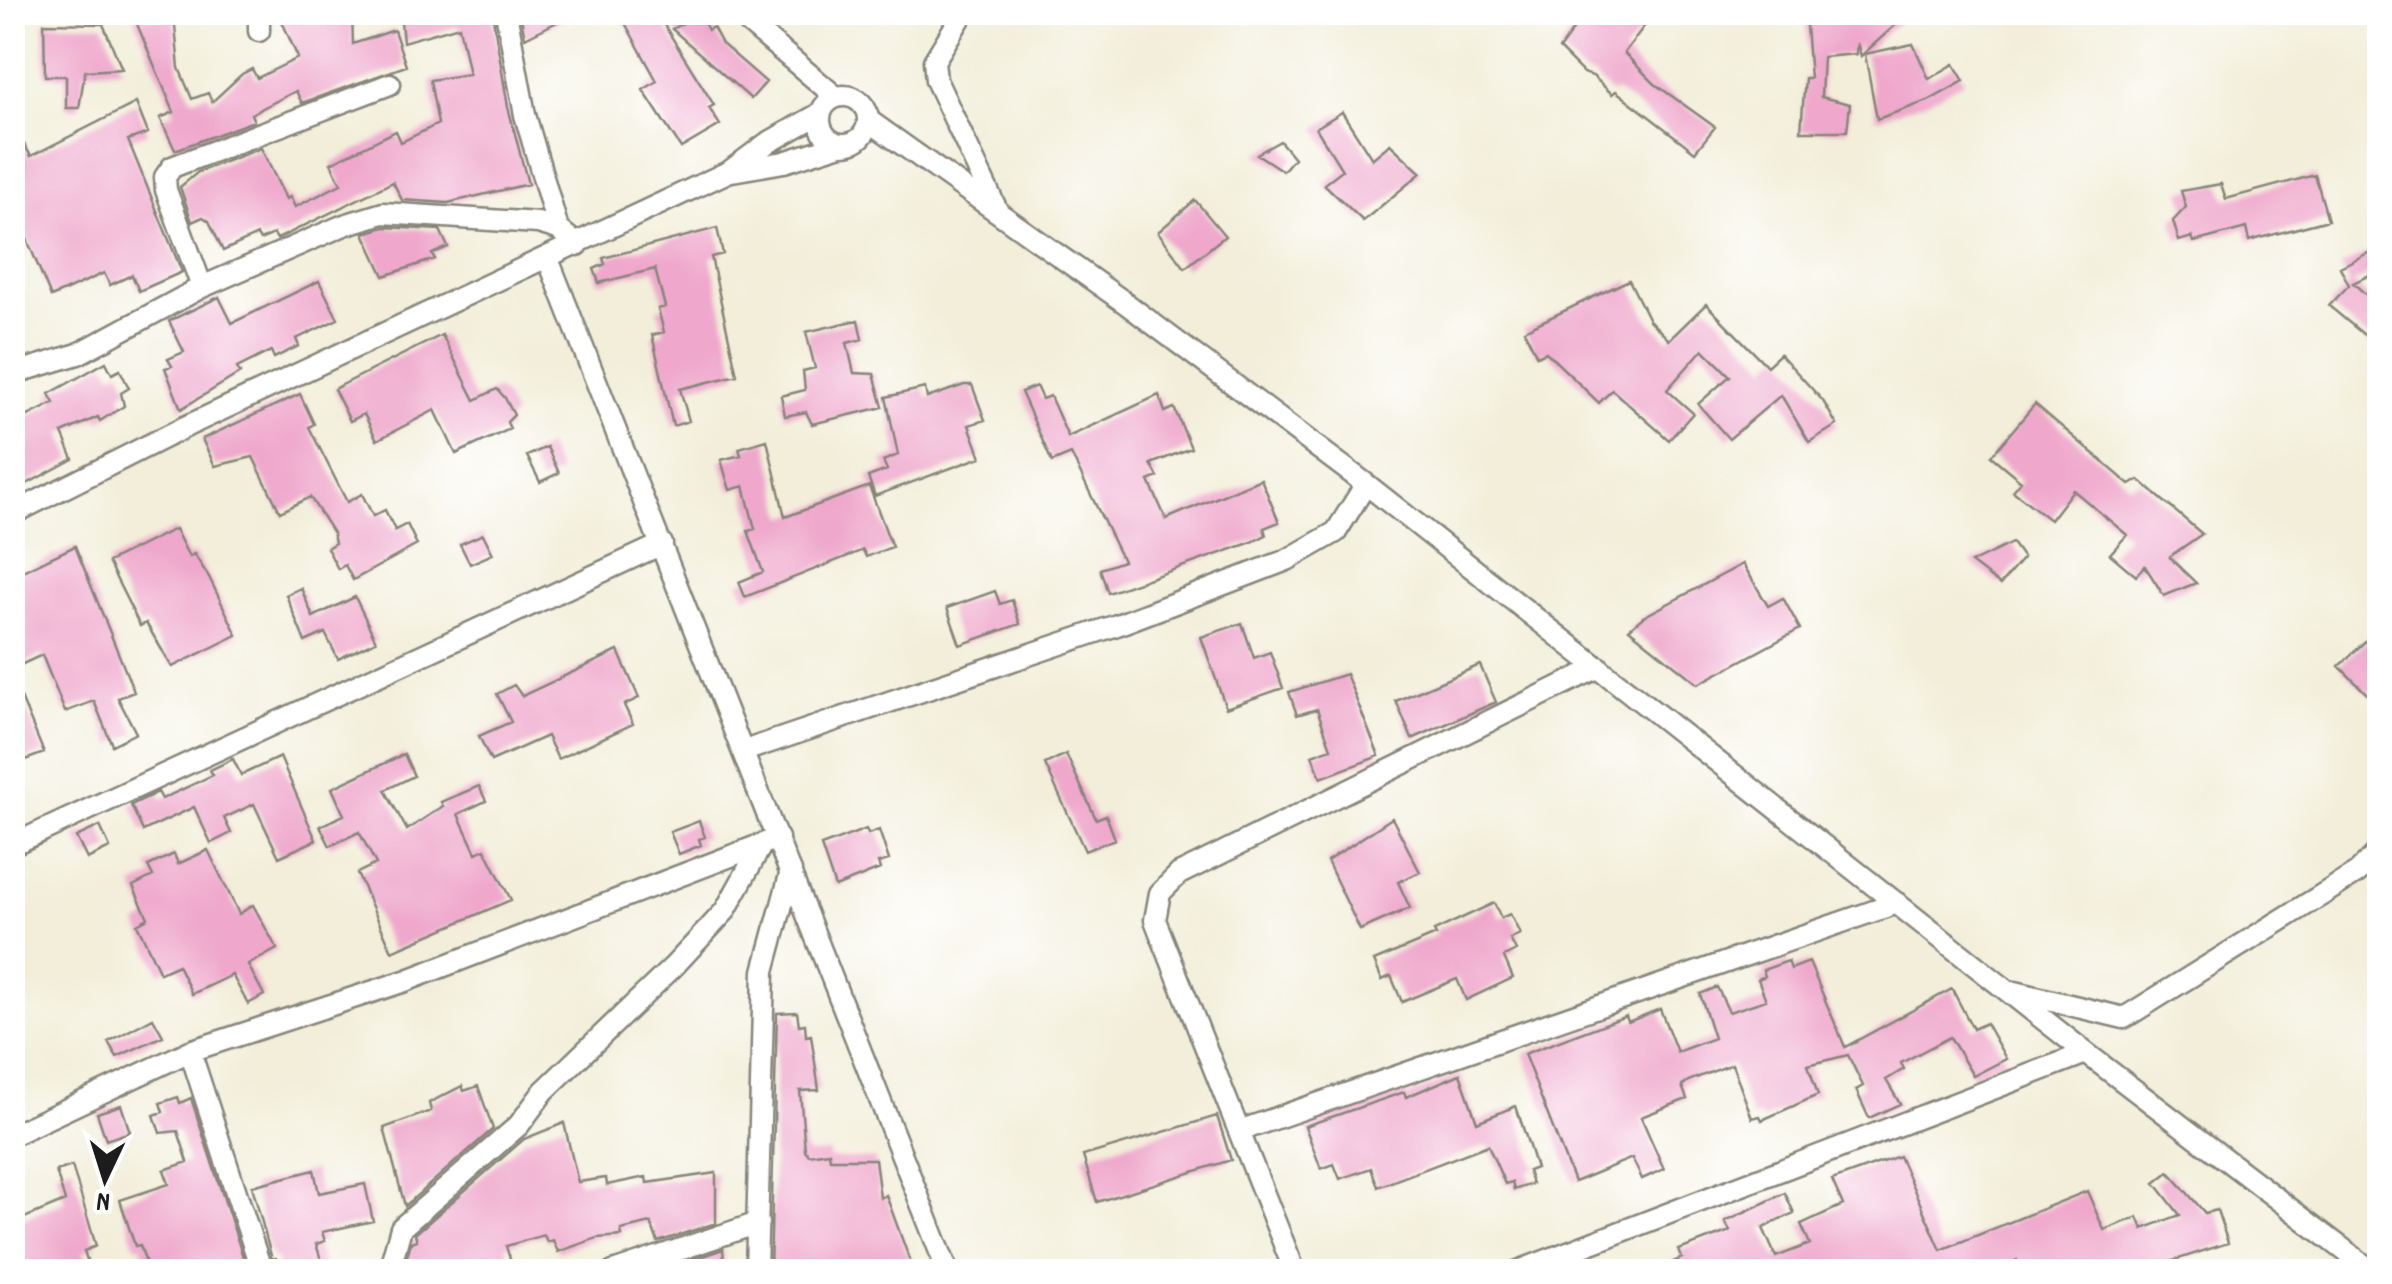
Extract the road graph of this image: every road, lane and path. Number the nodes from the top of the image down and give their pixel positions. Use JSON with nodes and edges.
{"nodes":[{"id":1,"x":506,"y":12,"type":"edge"},
{"id":2,"x":736,"y":12,"type":"edge"},
{"id":3,"x":964,"y":12,"type":"edge"},
{"id":4,"x":390,"y":84,"type":"dead end"},
{"id":5,"x":836,"y":97,"type":"junction"},
{"id":6,"x":821,"y":114,"type":"junction"},
{"id":7,"x":868,"y":120,"type":"junction"},
{"id":8,"x":841,"y":144,"type":"junction"},
{"id":9,"x":730,"y":171,"type":"junction"},
{"id":10,"x":998,"y":212,"type":"junction"},
{"id":11,"x":558,"y":229,"type":"junction"},
{"id":12,"x":578,"y":245,"type":"junction"},
{"id":13,"x":548,"y":259,"type":"junction"},
{"id":14,"x":202,"y":288,"type":"junction"},
{"id":15,"x":12,"y":374,"type":"edge"},
{"id":16,"x":1366,"y":484,"type":"junction"},
{"id":17,"x":12,"y":514,"type":"edge"},
{"id":18,"x":662,"y":544,"type":"junction"},
{"id":19,"x":1599,"y":667,"type":"junction"},
{"id":20,"x":744,"y":751,"type":"junction"},
{"id":21,"x":770,"y":841,"type":"junction"},
{"id":22,"x":12,"y":845,"type":"edge"},
{"id":23,"x":2380,"y":850,"type":"edge"},
{"id":24,"x":791,"y":871,"type":"junction"},
{"id":25,"x":1897,"y":903,"type":"junction"},
{"id":26,"x":2007,"y":990,"type":"junction"},
{"id":27,"x":190,"y":1051,"type":"junction"},
{"id":28,"x":2086,"y":1052,"type":"junction"},
{"id":29,"x":1239,"y":1132,"type":"junction"},
{"id":30,"x":12,"y":1134,"type":"edge"},
{"id":31,"x":758,"y":1222,"type":"junction"},
{"id":32,"x":2371,"y":1271,"type":"edge"},
{"id":33,"x":262,"y":1272,"type":"edge"},
{"id":34,"x":394,"y":1272,"type":"edge"},
{"id":35,"x":613,"y":1272,"type":"edge"},
{"id":36,"x":756,"y":1272,"type":"edge"},
{"id":37,"x":948,"y":1272,"type":"edge"},
{"id":38,"x":1295,"y":1272,"type":"edge"},
{"id":39,"x":1516,"y":1272,"type":"edge"}],
"edges":[{"from":1,"to":11,"type":"street"},
{"from":2,"to":5,"type":"street"},
{"from":3,"to":10,"type":"street"},
{"from":4,"to":14,"type":"street"},
{"from":5,"to":6,"type":"street"},
{"from":5,"to":7,"type":"street"},
{"from":6,"to":8,"type":"street"},
{"from":6,"to":9,"type":"street"},
{"from":7,"to":8,"type":"street"},
{"from":7,"to":10,"type":"street"},
{"from":8,"to":9,"type":"street"},
{"from":9,"to":12,"type":"street"},
{"from":10,"to":16,"type":"street"},
{"from":11,"to":12,"type":"street"},
{"from":11,"to":14,"type":"street"},
{"from":12,"to":13,"type":"street"},
{"from":13,"to":17,"type":"street"},
{"from":13,"to":18,"type":"street"},
{"from":14,"to":15,"type":"street"},
{"from":16,"to":19,"type":"street"},
{"from":16,"to":20,"type":"street"},
{"from":18,"to":20,"type":"street"},
{"from":18,"to":22,"type":"street"},
{"from":19,"to":25,"type":"street"},
{"from":19,"to":29,"type":"street"},
{"from":20,"to":21,"type":"street"},
{"from":21,"to":24,"type":"street"},
{"from":21,"to":27,"type":"street"},
{"from":21,"to":34,"type":"street"},
{"from":23,"to":26,"type":"street"},
{"from":24,"to":31,"type":"street"},
{"from":24,"to":37,"type":"street"},
{"from":25,"to":26,"type":"street"},
{"from":25,"to":29,"type":"street"},
{"from":26,"to":28,"type":"street"},
{"from":27,"to":30,"type":"street"},
{"from":27,"to":33,"type":"street"},
{"from":28,"to":32,"type":"street"},
{"from":28,"to":39,"type":"street"},
{"from":29,"to":38,"type":"street"},
{"from":31,"to":35,"type":"street"},
{"from":31,"to":36,"type":"street"}]}
